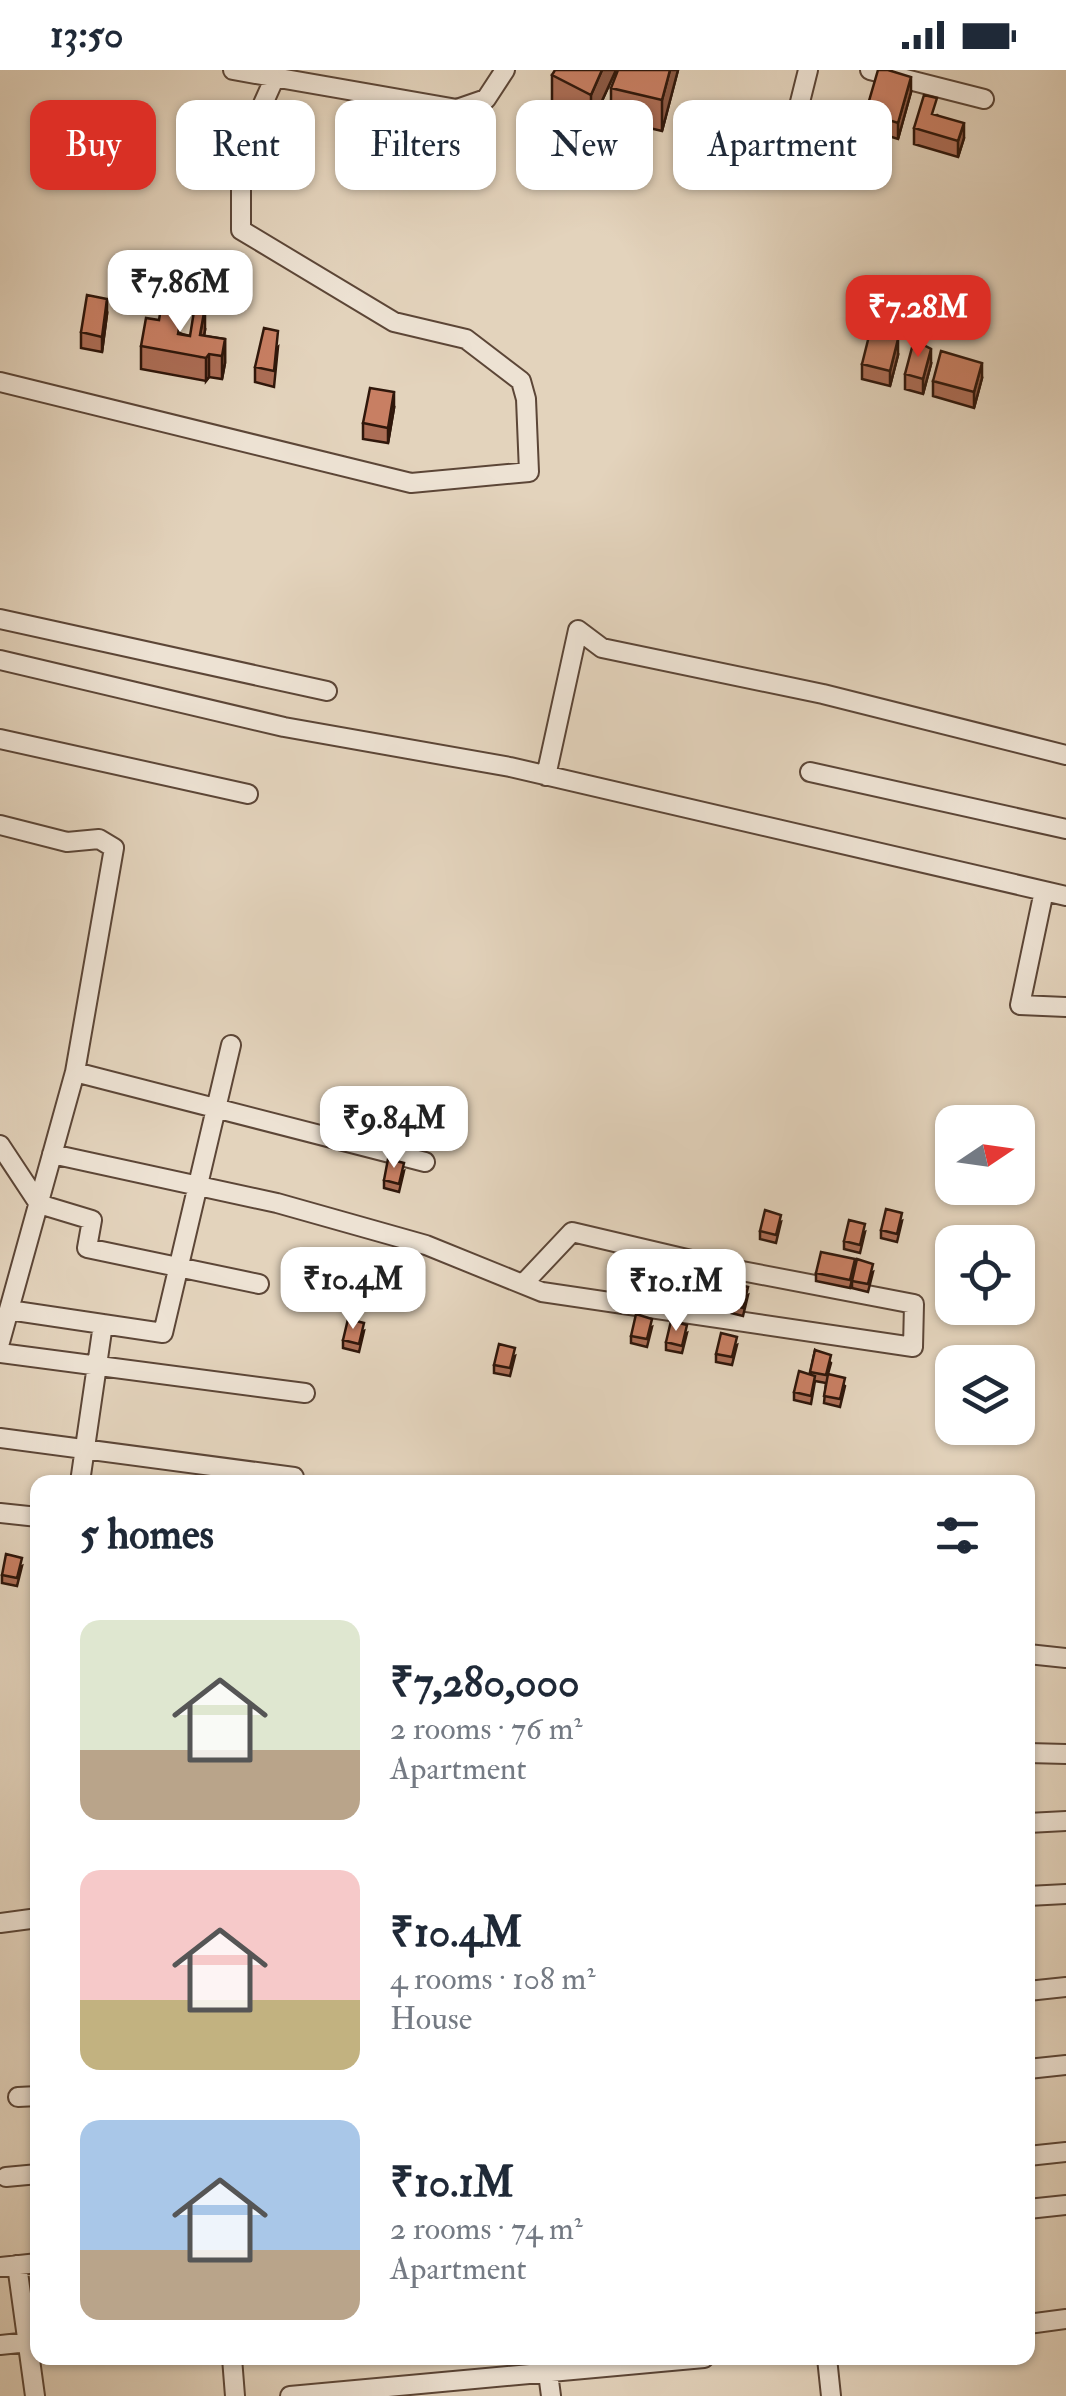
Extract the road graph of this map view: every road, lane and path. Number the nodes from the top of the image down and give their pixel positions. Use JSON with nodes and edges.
{"nodes":[{"id":1,"x":233,"y":70,"type":"edge"},
{"id":2,"x":505,"y":70,"type":"edge"},
{"id":3,"x":808,"y":70,"type":"edge"},
{"id":4,"x":870,"y":70,"type":"edge"},
{"id":5,"x":275,"y":77,"type":"junction"},
{"id":6,"x":984,"y":99,"type":"dead end"},
{"id":7,"x":800,"y":100,"type":"edge"},
{"id":8,"x":0,"y":382,"type":"edge"},
{"id":9,"x":0,"y":620,"type":"edge"},
{"id":10,"x":0,"y":660,"type":"edge"},
{"id":11,"x":327,"y":691,"type":"dead end"},
{"id":12,"x":0,"y":739,"type":"edge"},
{"id":13,"x":1066,"y":755,"type":"edge"},
{"id":14,"x":810,"y":772,"type":"dead end"},
{"id":15,"x":546,"y":776,"type":"junction"},
{"id":16,"x":248,"y":794,"type":"dead end"},
{"id":17,"x":0,"y":826,"type":"edge"},
{"id":18,"x":1066,"y":829,"type":"edge"},
{"id":19,"x":1044,"y":891,"type":"junction"},
{"id":20,"x":1066,"y":896,"type":"edge"},
{"id":21,"x":1066,"y":1008,"type":"edge"},
{"id":22,"x":232,"y":1045,"type":"dead end"},
{"id":23,"x":75,"y":1072,"type":"junction"},
{"id":24,"x":216,"y":1109,"type":"junction"},
{"id":25,"x":0,"y":1145,"type":"edge"},
{"id":26,"x":52,"y":1154,"type":"junction"},
{"id":27,"x":425,"y":1162,"type":"dead end"},
{"id":28,"x":198,"y":1186,"type":"junction"},
{"id":29,"x":38,"y":1204,"type":"junction"},
{"id":30,"x":178,"y":1266,"type":"junction"},
{"id":31,"x":259,"y":1284,"type":"dead end"},
{"id":32,"x":523,"y":1284,"type":"junction"},
{"id":33,"x":9,"y":1310,"type":"junction"},
{"id":34,"x":102,"y":1324,"type":"junction"},
{"id":35,"x":0,"y":1342,"type":"edge"},
{"id":36,"x":0,"y":1353,"type":"edge"},
{"id":37,"x":98,"y":1366,"type":"junction"},
{"id":38,"x":305,"y":1394,"type":"dead end"},
{"id":39,"x":0,"y":1438,"type":"edge"},
{"id":40,"x":87,"y":1449,"type":"junction"},
{"id":41,"x":81,"y":1475,"type":"edge"},
{"id":42,"x":279,"y":1475,"type":"edge"},
{"id":43,"x":0,"y":1513,"type":"edge"},
{"id":44,"x":30,"y":1516,"type":"edge"},
{"id":45,"x":1035,"y":1655,"type":"edge"},
{"id":46,"x":1066,"y":1658,"type":"edge"},
{"id":47,"x":1035,"y":1753,"type":"edge"},
{"id":48,"x":1066,"y":1754,"type":"edge"},
{"id":49,"x":1066,"y":1821,"type":"edge"},
{"id":50,"x":1035,"y":1823,"type":"edge"},
{"id":51,"x":30,"y":1919,"type":"edge"},
{"id":52,"x":0,"y":1923,"type":"edge"},
{"id":53,"x":1066,"y":1987,"type":"edge"},
{"id":54,"x":1035,"y":1990,"type":"edge"},
{"id":55,"x":1066,"y":2064,"type":"edge"},
{"id":56,"x":1035,"y":2067,"type":"edge"},
{"id":57,"x":30,"y":2096,"type":"edge"},
{"id":58,"x":18,"y":2097,"type":"dead end"},
{"id":59,"x":1066,"y":2152,"type":"edge"},
{"id":60,"x":1035,"y":2155,"type":"edge"},
{"id":61,"x":30,"y":2175,"type":"edge"},
{"id":62,"x":6,"y":2177,"type":"dead end"},
{"id":63,"x":1066,"y":2205,"type":"edge"},
{"id":64,"x":1035,"y":2207,"type":"edge"},
{"id":65,"x":8,"y":2266,"type":"edge"},
{"id":66,"x":1066,"y":2320,"type":"edge"},
{"id":67,"x":1035,"y":2323,"type":"edge"},
{"id":68,"x":30,"y":2333,"type":"edge"},
{"id":69,"x":30,"y":2342,"type":"edge"},
{"id":70,"x":0,"y":2345,"type":"edge"},
{"id":71,"x":34,"y":2365,"type":"edge"},
{"id":72,"x":233,"y":2365,"type":"edge"},
{"id":73,"x":547,"y":2365,"type":"edge"},
{"id":74,"x":828,"y":2365,"type":"edge"},
{"id":75,"x":35,"y":2396,"type":"edge"},
{"id":76,"x":235,"y":2396,"type":"edge"},
{"id":77,"x":290,"y":2396,"type":"edge"},
{"id":78,"x":551,"y":2396,"type":"edge"},
{"id":79,"x":832,"y":2396,"type":"edge"}],
"edges":[{"from":1,"to":5,"type":"street"},
{"from":2,"to":5,"type":"street"},
{"from":3,"to":7,"type":"street"},
{"from":4,"to":6,"type":"street"},
{"from":5,"to":8,"type":"street"},
{"from":9,"to":11,"type":"street"},
{"from":10,"to":15,"type":"street"},
{"from":12,"to":16,"type":"street"},
{"from":13,"to":15,"type":"street"},
{"from":14,"to":18,"type":"street"},
{"from":15,"to":19,"type":"street"},
{"from":17,"to":23,"type":"street"},
{"from":19,"to":20,"type":"street"},
{"from":19,"to":21,"type":"street"},
{"from":22,"to":24,"type":"street"},
{"from":23,"to":24,"type":"street"},
{"from":23,"to":26,"type":"street"},
{"from":24,"to":27,"type":"street"},
{"from":24,"to":28,"type":"street"},
{"from":25,"to":29,"type":"street"},
{"from":26,"to":28,"type":"street"},
{"from":26,"to":29,"type":"street"},
{"from":28,"to":30,"type":"street"},
{"from":28,"to":32,"type":"street"},
{"from":29,"to":30,"type":"street"},
{"from":29,"to":33,"type":"street"},
{"from":30,"to":31,"type":"street"},
{"from":30,"to":34,"type":"street"},
{"from":32,"to":32,"type":"street"},
{"from":33,"to":34,"type":"street"},
{"from":33,"to":35,"type":"street"},
{"from":34,"to":37,"type":"street"},
{"from":36,"to":37,"type":"street"},
{"from":37,"to":38,"type":"street"},
{"from":37,"to":40,"type":"street"},
{"from":39,"to":40,"type":"street"},
{"from":40,"to":41,"type":"street"},
{"from":40,"to":42,"type":"street"},
{"from":43,"to":44,"type":"street"},
{"from":45,"to":46,"type":"street"},
{"from":47,"to":48,"type":"street"},
{"from":49,"to":50,"type":"street"},
{"from":51,"to":52,"type":"street"},
{"from":53,"to":54,"type":"street"},
{"from":55,"to":56,"type":"street"},
{"from":57,"to":58,"type":"street"},
{"from":59,"to":60,"type":"street"},
{"from":61,"to":62,"type":"street"},
{"from":63,"to":64,"type":"street"},
{"from":65,"to":68,"type":"street"},
{"from":66,"to":67,"type":"street"},
{"from":69,"to":70,"type":"street"},
{"from":71,"to":75,"type":"street"},
{"from":72,"to":76,"type":"street"},
{"from":73,"to":77,"type":"street"},
{"from":73,"to":78,"type":"street"},
{"from":74,"to":79,"type":"street"}]}
